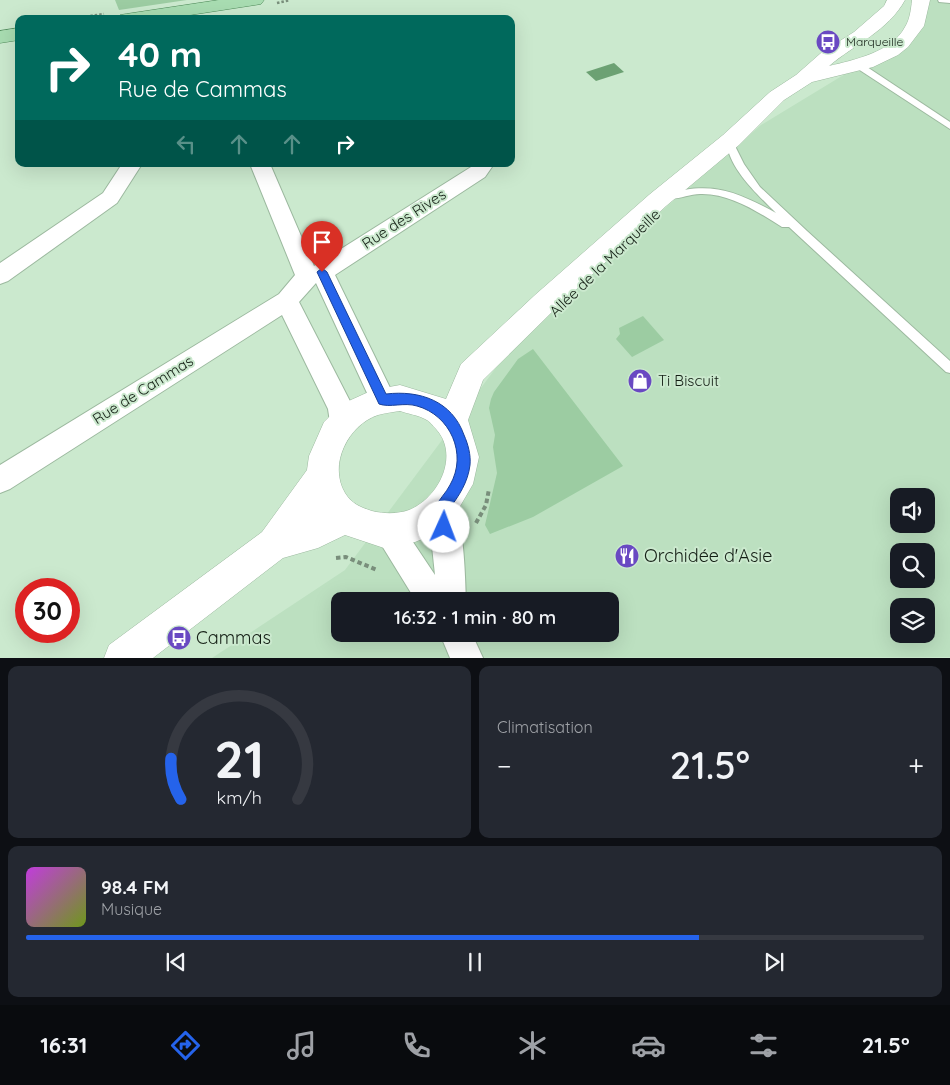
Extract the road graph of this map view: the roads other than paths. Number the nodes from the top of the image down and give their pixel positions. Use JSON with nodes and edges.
{"nodes":[{"id":1,"x":255,"y":0,"type":"edge"},
{"id":2,"x":896,"y":0,"type":"edge"},
{"id":3,"x":921,"y":0,"type":"edge"},
{"id":4,"x":942,"y":0,"type":"edge"},
{"id":5,"x":950,"y":1,"type":"edge"},
{"id":6,"x":153,"y":15,"type":"edge"},
{"id":7,"x":15,"y":35,"type":"edge"},
{"id":8,"x":0,"y":37,"type":"edge"},
{"id":9,"x":858,"y":64,"type":"junction"},
{"id":10,"x":803,"y":78,"type":"junction"},
{"id":11,"x":950,"y":126,"type":"edge"},
{"id":12,"x":731,"y":140,"type":"junction"},
{"id":13,"x":130,"y":167,"type":"edge"},
{"id":14,"x":261,"y":167,"type":"edge"},
{"id":15,"x":482,"y":167,"type":"edge"},
{"id":16,"x":658,"y":200,"type":"junction"},
{"id":17,"x":803,"y":234,"type":"junction"},
{"id":18,"x":0,"y":275,"type":"edge"},
{"id":19,"x":314,"y":275,"type":"junction"},
{"id":20,"x":286,"y":300,"type":"junction"},
{"id":21,"x":950,"y":368,"type":"edge"},
{"id":22,"x":471,"y":374,"type":"junction"},
{"id":23,"x":383,"y":400,"type":"junction"},
{"id":24,"x":421,"y":402,"type":"junction"},
{"id":25,"x":343,"y":422,"type":"junction"},
{"id":26,"x":452,"y":422,"type":"junction"},
{"id":27,"x":322,"y":474,"type":"junction"},
{"id":28,"x":0,"y":480,"type":"edge"},
{"id":29,"x":442,"y":508,"type":"junction"},
{"id":30,"x":343,"y":518,"type":"junction"},
{"id":31,"x":389,"y":531,"type":"junction"},
{"id":32,"x":274,"y":544,"type":"junction"},
{"id":33,"x":428,"y":592,"type":"edge"},
{"id":34,"x":451,"y":592,"type":"edge"},
{"id":35,"x":460,"y":642,"type":"edge"},
{"id":36,"x":122,"y":658,"type":"edge"},
{"id":37,"x":467,"y":658,"type":"edge"}],
"edges":[{"from":1,"to":6,"type":"main road"},
{"from":2,"to":10,"type":"street","name":"Allée de la Marqueille"},
{"from":3,"to":9,"type":"street","name":"Allée de la Marqueille"},
{"from":4,"to":5,"type":"lane"},
{"from":7,"to":8,"type":"main road"},
{"from":9,"to":10,"type":"street","name":"Allée de la Marqueille"},
{"from":9,"to":11,"type":"lane"},
{"from":10,"to":12,"type":"street","name":"Allée de la Marqueille"},
{"from":12,"to":16,"type":"street","name":"Allée de la Marqueille"},
{"from":12,"to":17,"type":"lane"},
{"from":13,"to":18,"type":"street"},
{"from":14,"to":19,"type":"street"},
{"from":15,"to":19,"type":"street","name":"Rue des Rives"},
{"from":16,"to":17,"type":"lane"},
{"from":16,"to":22,"type":"street","name":"Allée de la Marqueille"},
{"from":17,"to":21,"type":"lane"},
{"from":19,"to":20,"type":"street","name":"Rue de Cammas"},
{"from":19,"to":23,"type":"street"},
{"from":20,"to":25,"type":"street"},
{"from":20,"to":28,"type":"street","name":"Rue de Cammas"},
{"from":22,"to":24,"type":"street","name":"Allée de la Marqueille"},
{"from":22,"to":26,"type":"street","name":"Allée de la Marqueille"},
{"from":23,"to":24,"type":"street"},
{"from":23,"to":25,"type":"street"},
{"from":24,"to":26,"type":"street"},
{"from":25,"to":27,"type":"street"},
{"from":26,"to":29,"type":"street"},
{"from":27,"to":30,"type":"street"},
{"from":27,"to":32,"type":"street"},
{"from":29,"to":31,"type":"street"},
{"from":29,"to":34,"type":"street"},
{"from":30,"to":31,"type":"street"},
{"from":30,"to":32,"type":"street"},
{"from":31,"to":33,"type":"street"},
{"from":32,"to":36,"type":"street"},
{"from":35,"to":37,"type":"street"}]}
